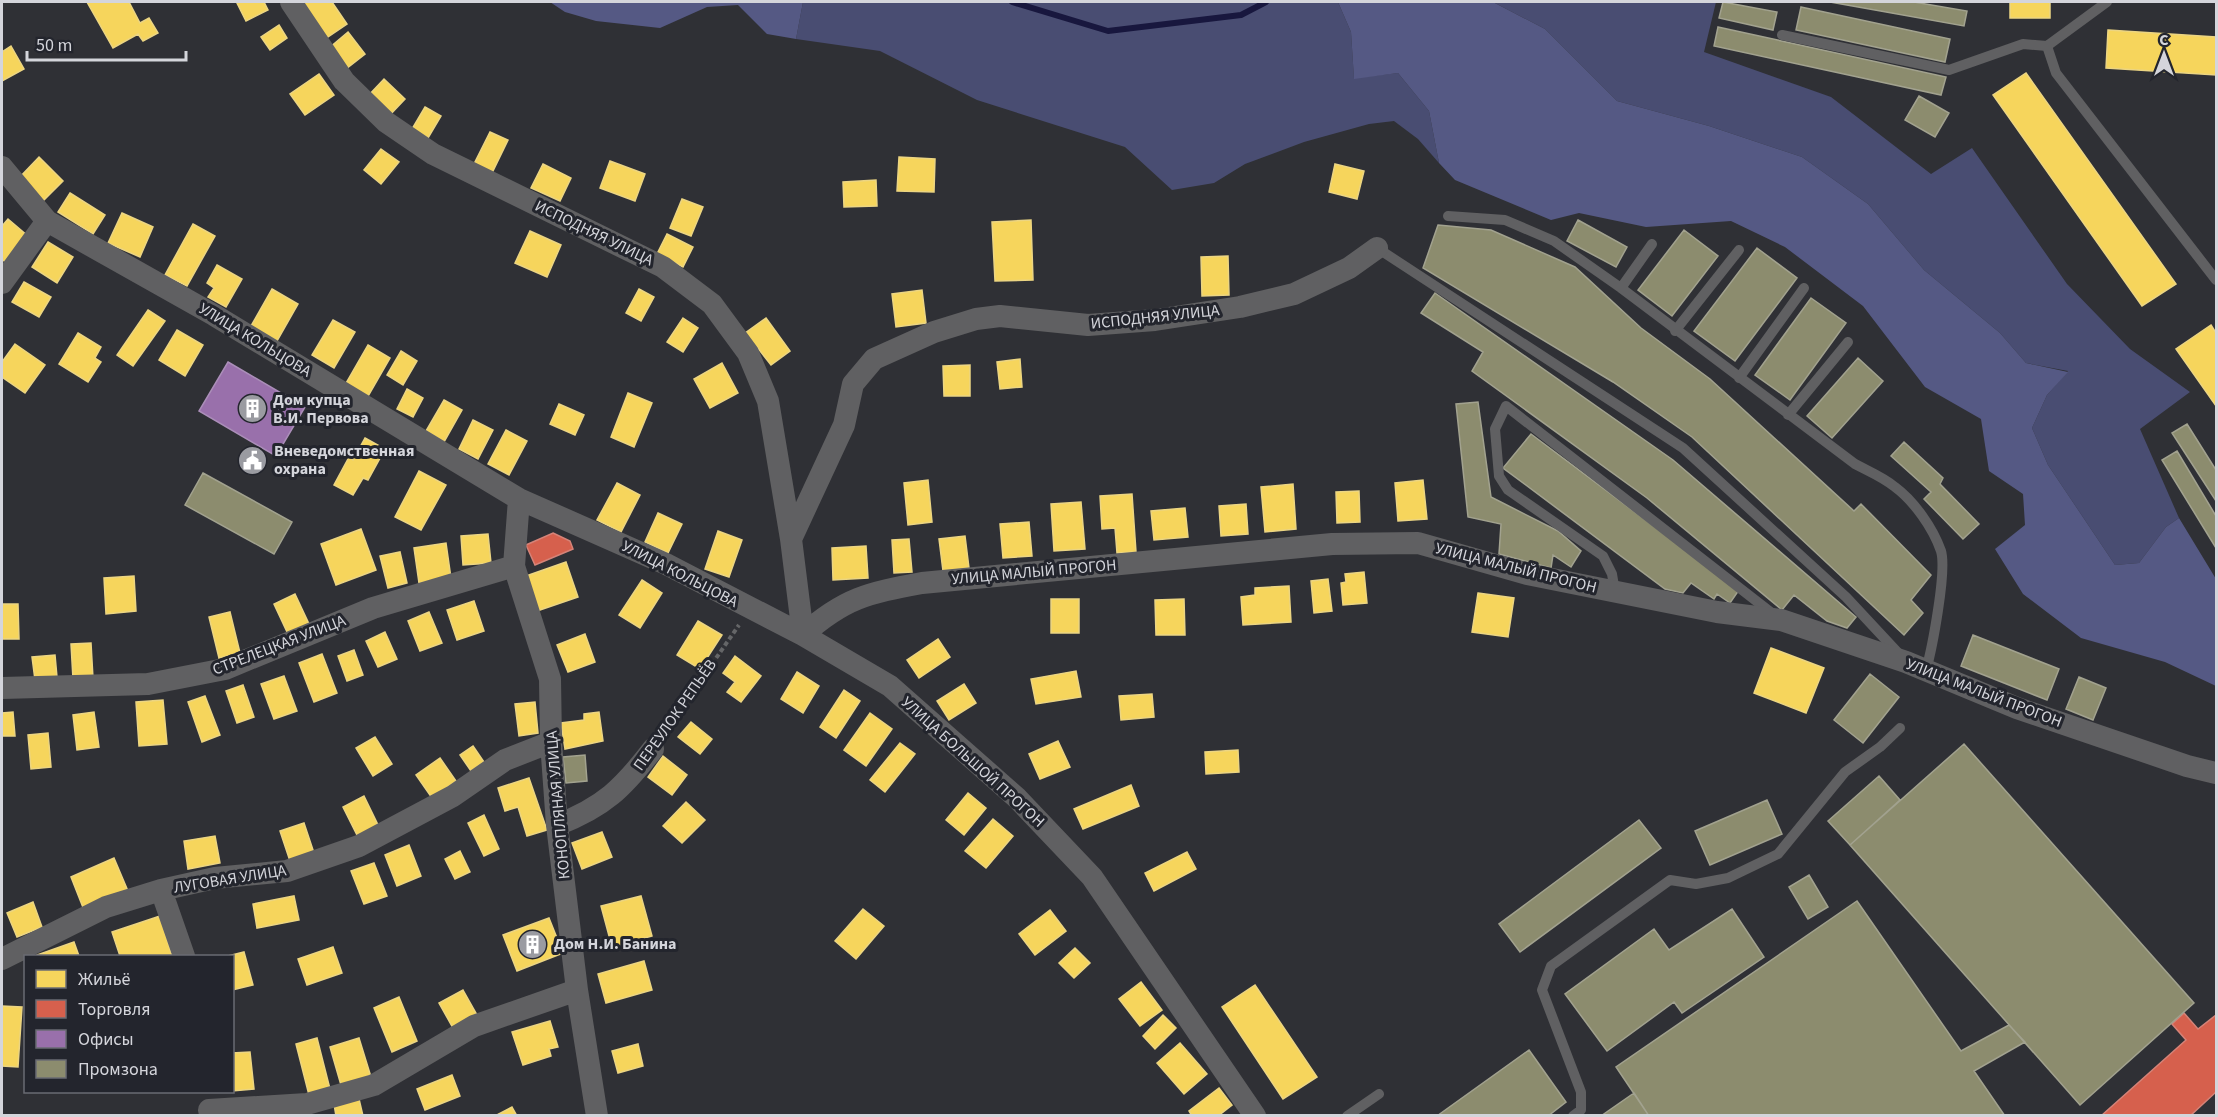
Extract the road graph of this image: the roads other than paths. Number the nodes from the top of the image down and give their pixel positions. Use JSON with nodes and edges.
{"nodes":[{"id":1,"x":291,"y":2,"type":"edge"},
{"id":2,"x":2107,"y":2,"type":"edge"},
{"id":3,"x":1782,"y":35,"type":"dead end"},
{"id":4,"x":2047,"y":46,"type":"junction"},
{"id":5,"x":2,"y":167,"type":"edge"},
{"id":6,"x":1448,"y":216,"type":"dead end"},
{"id":7,"x":47,"y":221,"type":"junction"},
{"id":8,"x":1652,"y":244,"type":"dead end"},
{"id":9,"x":1377,"y":248,"type":"joint"},
{"id":10,"x":1739,"y":250,"type":"dead end"},
{"id":11,"x":2217,"y":280,"type":"edge"},
{"id":12,"x":2,"y":283,"type":"edge"},
{"id":13,"x":1621,"y":288,"type":"junction"},
{"id":14,"x":1804,"y":288,"type":"dead end"},
{"id":15,"x":1675,"y":331,"type":"junction"},
{"id":16,"x":1848,"y":342,"type":"dead end"},
{"id":17,"x":1739,"y":378,"type":"junction"},
{"id":18,"x":1788,"y":415,"type":"junction"},
{"id":19,"x":519,"y":499,"type":"junction"},
{"id":20,"x":791,"y":538,"type":"junction"},
{"id":21,"x":514,"y":566,"type":"junction"},
{"id":22,"x":1615,"y":592,"type":"junction"},
{"id":23,"x":748,"y":608,"type":"joint"},
{"id":24,"x":1781,"y":620,"type":"junction"},
{"id":25,"x":803,"y":635,"type":"junction"},
{"id":26,"x":1916,"y":666,"type":"junction"},
{"id":27,"x":2,"y":688,"type":"edge"},
{"id":28,"x":1900,"y":728,"type":"dead end"},
{"id":29,"x":551,"y":742,"type":"junction"},
{"id":30,"x":653,"y":749,"type":"road end"},
{"id":31,"x":2217,"y":772,"type":"edge"},
{"id":32,"x":557,"y":825,"type":"junction"},
{"id":33,"x":161,"y":890,"type":"junction"},
{"id":34,"x":183,"y":955,"type":"edge"},
{"id":35,"x":2,"y":959,"type":"edge"},
{"id":36,"x":577,"y":990,"type":"junction"},
{"id":37,"x":1378,"y":1094,"type":"dead end"},
{"id":38,"x":209,"y":1106,"type":"edge"},
{"id":39,"x":597,"y":1116,"type":"edge"},
{"id":40,"x":1255,"y":1116,"type":"edge"},
{"id":41,"x":1347,"y":1116,"type":"edge"},
{"id":42,"x":1573,"y":1116,"type":"edge"}],
"edges":[{"from":1,"to":20,"type":"street","name":"ИСПОДНЯЯ УЛИЦА"},
{"from":2,"to":4,"type":"lane"},
{"from":3,"to":4,"type":"lane"},
{"from":4,"to":11,"type":"lane"},
{"from":5,"to":7,"type":"street","name":"УЛИЦА КОЛЬЦОВА"},
{"from":6,"to":13,"type":"lane"},
{"from":7,"to":12,"type":"street"},
{"from":7,"to":19,"type":"street","name":"УЛИЦА КОЛЬЦОВА"},
{"from":8,"to":13,"type":"lane"},
{"from":9,"to":20,"type":"street","name":"ИСПОДНЯЯ УЛИЦА"},
{"from":9,"to":26,"type":"lane"},
{"from":10,"to":15,"type":"lane"},
{"from":13,"to":15,"type":"lane"},
{"from":14,"to":17,"type":"lane"},
{"from":15,"to":17,"type":"lane"},
{"from":16,"to":18,"type":"lane"},
{"from":17,"to":18,"type":"lane"},
{"from":18,"to":26,"type":"lane"},
{"from":19,"to":21,"type":"street","name":"КОНОПЛЯНАЯ УЛИЦА"},
{"from":19,"to":23,"type":"street","name":"УЛИЦА КОЛЬЦОВА"},
{"from":20,"to":25,"type":"street","name":"ИСПОДНЯЯ УЛИЦА"},
{"from":21,"to":27,"type":"street","name":"СТРЕЛЕЦКАЯ УЛИЦА"},
{"from":21,"to":29,"type":"street","name":"КОНОПЛЯНАЯ УЛИЦА"},
{"from":22,"to":24,"type":"street","name":"УЛИЦА МАЛЫЙ ПРОГОН"},
{"from":22,"to":24,"type":"lane"},
{"from":22,"to":25,"type":"street","name":"УЛИЦА МАЛЫЙ ПРОГОН"},
{"from":23,"to":25,"type":"street","name":"УЛИЦА БОЛЬШОЙ ПРОГОН"},
{"from":24,"to":26,"type":"street","name":"УЛИЦА МАЛЫЙ ПРОГОН"},
{"from":25,"to":40,"type":"street","name":"УЛИЦА БОЛЬШОЙ ПРОГОН"},
{"from":26,"to":31,"type":"street","name":"УЛИЦА МАЛЫЙ ПРОГОН"},
{"from":28,"to":42,"type":"lane"},
{"from":29,"to":32,"type":"street","name":"КОНОПЛЯНАЯ УЛИЦА"},
{"from":29,"to":33,"type":"street","name":"ЛУГОВАЯ УЛИЦА"},
{"from":30,"to":32,"type":"street","name":"ПЕРЕУЛОК РЕПЬЁВ"},
{"from":32,"to":36,"type":"street","name":"КОНОПЛЯНАЯ УЛИЦА"},
{"from":33,"to":34,"type":"street"},
{"from":33,"to":35,"type":"street","name":"ЛУГОВАЯ УЛИЦА"},
{"from":36,"to":38,"type":"street"},
{"from":36,"to":39,"type":"street","name":"КОНОПЛЯНАЯ УЛИЦА"},
{"from":37,"to":41,"type":"lane"}]}
